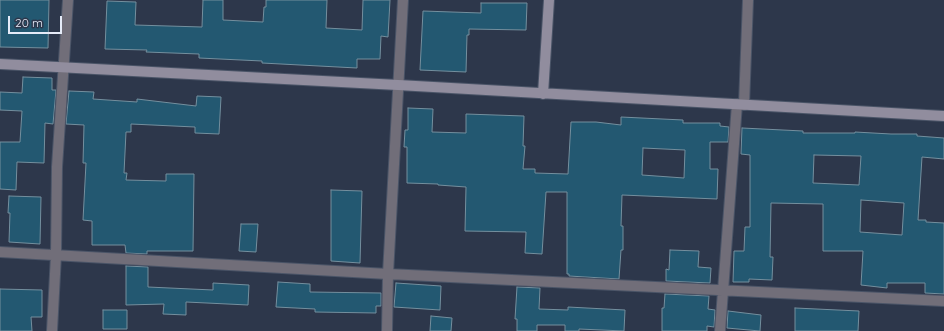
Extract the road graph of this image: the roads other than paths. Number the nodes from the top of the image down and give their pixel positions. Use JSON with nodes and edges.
{"nodes":[{"id":1,"x":68,"y":0,"type":"edge"},
{"id":2,"x":403,"y":0,"type":"edge"},
{"id":3,"x":549,"y":0,"type":"edge"},
{"id":4,"x":748,"y":0,"type":"edge"},
{"id":5,"x":0,"y":64,"type":"edge"},
{"id":6,"x":64,"y":68,"type":"junction"},
{"id":7,"x":398,"y":85,"type":"junction"},
{"id":8,"x":543,"y":94,"type":"junction"},
{"id":9,"x":740,"y":104,"type":"junction"},
{"id":10,"x":944,"y":116,"type":"edge"},
{"id":11,"x":0,"y":252,"type":"edge"},
{"id":12,"x":56,"y":255,"type":"junction"},
{"id":13,"x":388,"y":274,"type":"junction"},
{"id":14,"x":723,"y":291,"type":"junction"},
{"id":15,"x":944,"y":301,"type":"edge"},
{"id":16,"x":52,"y":331,"type":"edge"},
{"id":17,"x":387,"y":331,"type":"edge"},
{"id":18,"x":720,"y":331,"type":"edge"}],
"edges":[{"from":1,"to":6,"type":"street"},
{"from":2,"to":7,"type":"street"},
{"from":3,"to":8,"type":"street"},
{"from":4,"to":9,"type":"street"},
{"from":5,"to":6,"type":"street"},
{"from":6,"to":7,"type":"street"},
{"from":6,"to":12,"type":"street"},
{"from":7,"to":8,"type":"street"},
{"from":7,"to":13,"type":"street"},
{"from":8,"to":9,"type":"street"},
{"from":9,"to":10,"type":"street"},
{"from":9,"to":14,"type":"street"},
{"from":11,"to":12,"type":"street"},
{"from":12,"to":13,"type":"street"},
{"from":12,"to":16,"type":"street"},
{"from":13,"to":14,"type":"street"},
{"from":13,"to":17,"type":"street"},
{"from":14,"to":15,"type":"street"},
{"from":14,"to":18,"type":"street"}]}
